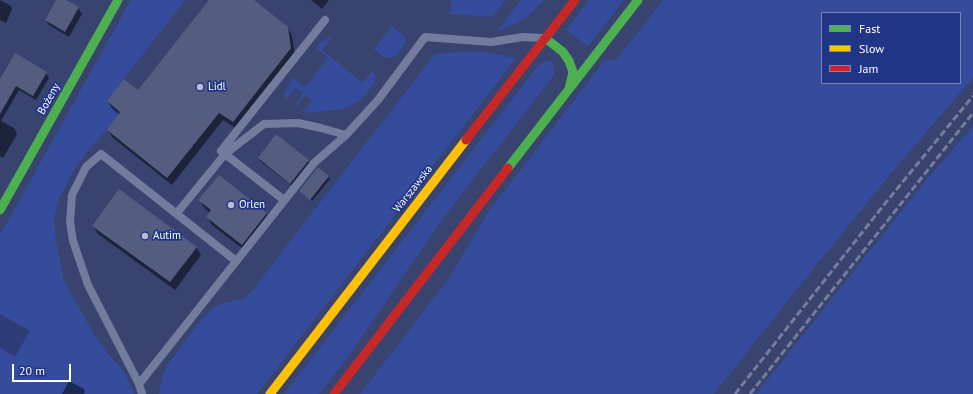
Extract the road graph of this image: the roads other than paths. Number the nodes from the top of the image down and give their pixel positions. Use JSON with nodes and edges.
{"nodes":[{"id":1,"x":118,"y":0,"type":"edge"},
{"id":2,"x":575,"y":0,"type":"edge"},
{"id":3,"x":638,"y":0,"type":"edge"},
{"id":4,"x":325,"y":20,"type":"dead end"},
{"id":5,"x":545,"y":38,"type":"junction"},
{"id":6,"x":569,"y":89,"type":"junction"},
{"id":7,"x":346,"y":135,"type":"junction"},
{"id":8,"x":225,"y":154,"type":"junction"},
{"id":9,"x":284,"y":200,"type":"junction"},
{"id":10,"x":0,"y":210,"type":"edge"},
{"id":11,"x":177,"y":214,"type":"junction"},
{"id":12,"x":236,"y":260,"type":"junction"},
{"id":13,"x":138,"y":384,"type":"junction"},
{"id":14,"x":337,"y":391,"type":"edge"},
{"id":15,"x":142,"y":394,"type":"edge"},
{"id":16,"x":270,"y":394,"type":"edge"}],
"edges":[{"from":1,"to":10,"type":"main road","name":"Bożeny"},
{"from":2,"to":5,"type":"main road","name":"Warszawska"},
{"from":3,"to":6,"type":"main road"},
{"from":4,"to":8,"type":"lane"},
{"from":5,"to":6,"type":"main road"},
{"from":5,"to":7,"type":"lane"},
{"from":5,"to":16,"type":"main road","name":"Warszawska"},
{"from":6,"to":14,"type":"main road"},
{"from":7,"to":8,"type":"lane"},
{"from":7,"to":9,"type":"lane"},
{"from":8,"to":9,"type":"lane"},
{"from":8,"to":11,"type":"lane"},
{"from":9,"to":12,"type":"lane"},
{"from":11,"to":12,"type":"lane"},
{"from":11,"to":13,"type":"lane"},
{"from":12,"to":13,"type":"lane"},
{"from":13,"to":15,"type":"lane"}]}
